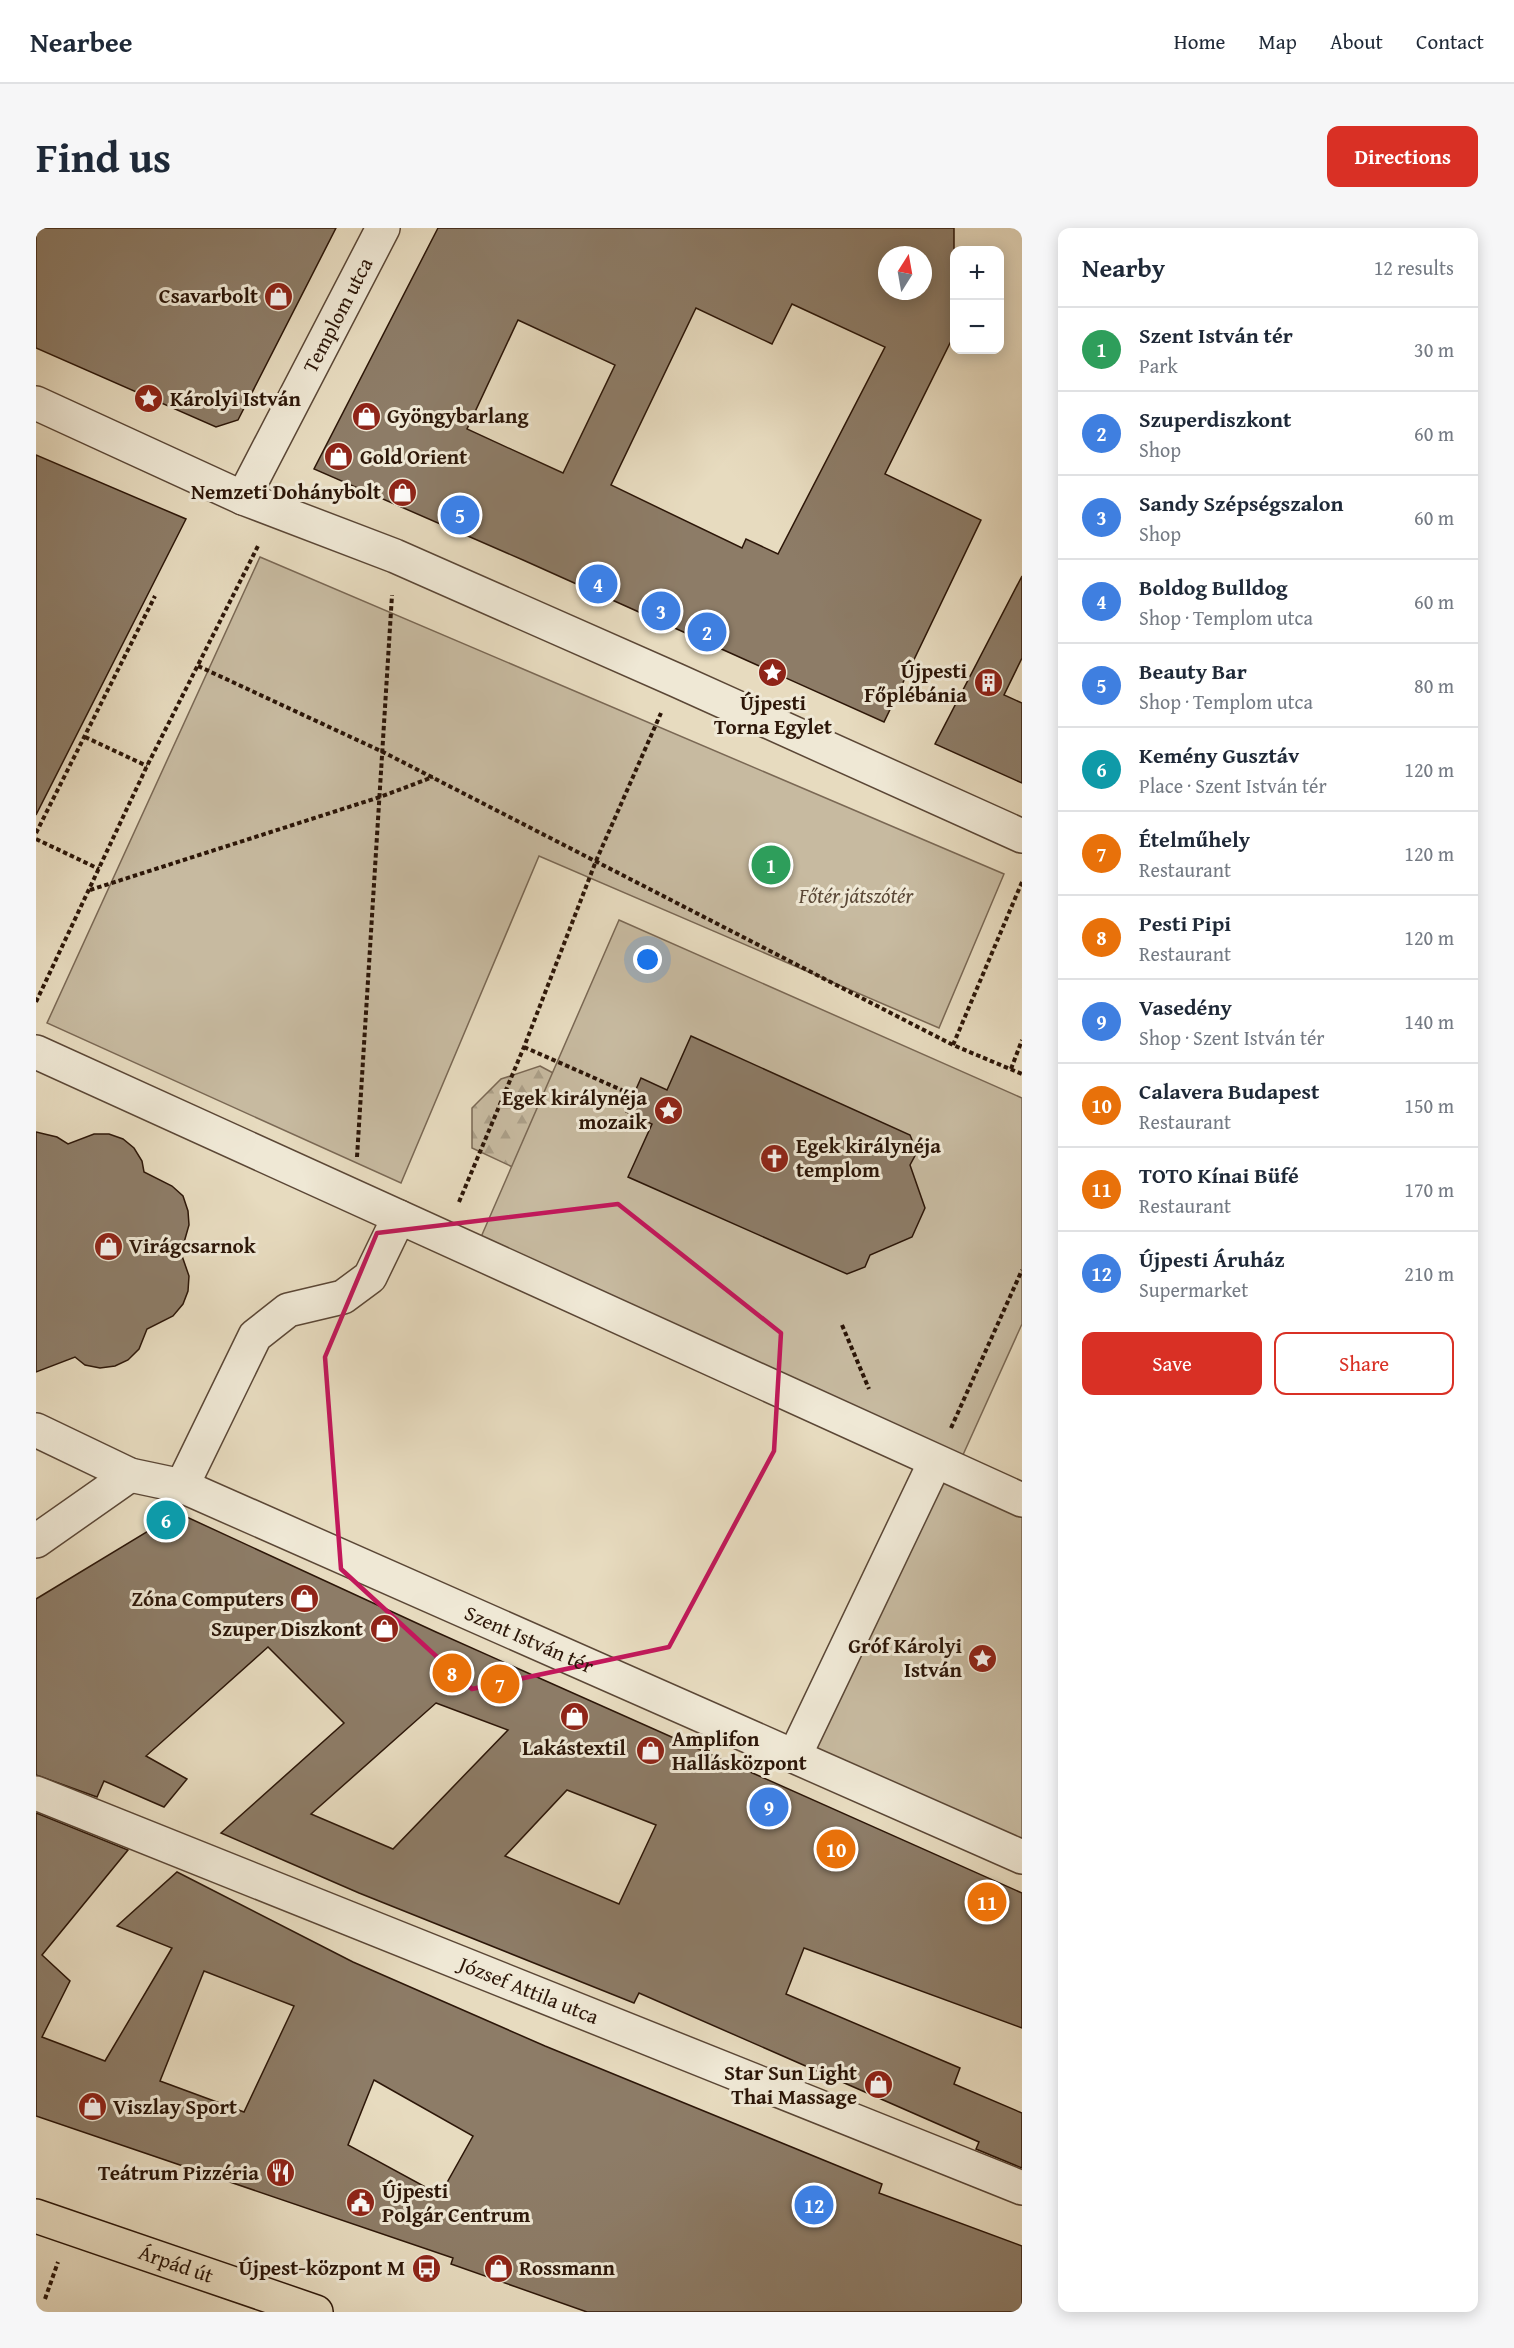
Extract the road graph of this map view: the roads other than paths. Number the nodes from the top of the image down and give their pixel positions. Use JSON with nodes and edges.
{"nodes":[{"id":1,"x":383,"y":228,"type":"edge"},
{"id":2,"x":36,"y":403,"type":"edge"},
{"id":3,"x":243,"y":498,"type":"junction"},
{"id":4,"x":1022,"y":836,"type":"edge"},
{"id":5,"x":36,"y":1052,"type":"edge"},
{"id":6,"x":399,"y":1216,"type":"junction"},
{"id":7,"x":36,"y":1430,"type":"edge"},
{"id":8,"x":935,"y":1462,"type":"junction"},
{"id":9,"x":130,"y":1475,"type":"junction"},
{"id":10,"x":182,"y":1486,"type":"junction"},
{"id":11,"x":1022,"y":1500,"type":"edge"},
{"id":12,"x":36,"y":1541,"type":"edge"},
{"id":13,"x":795,"y":1755,"type":"junction"},
{"id":14,"x":36,"y":1793,"type":"edge"},
{"id":15,"x":1022,"y":1857,"type":"edge"},
{"id":16,"x":1022,"y":2188,"type":"edge"},
{"id":17,"x":36,"y":2216,"type":"edge"},
{"id":18,"x":316,"y":2312,"type":"edge"}],
"edges":[{"from":1,"to":3,"type":"street","name":"Templom utca"},
{"from":2,"to":3,"type":"street"},
{"from":3,"to":4,"type":"street"},
{"from":5,"to":6,"type":"street"},
{"from":6,"to":8,"type":"street"},
{"from":6,"to":10,"type":"street"},
{"from":7,"to":9,"type":"street","name":"Szent István tér"},
{"from":8,"to":11,"type":"street"},
{"from":8,"to":13,"type":"street"},
{"from":9,"to":10,"type":"street","name":"Szent István tér"},
{"from":9,"to":12,"type":"street"},
{"from":10,"to":13,"type":"street","name":"Szent István tér"},
{"from":13,"to":15,"type":"street","name":"Szent István tér"},
{"from":14,"to":16,"type":"street","name":"József Attila utca"},
{"from":17,"to":18,"type":"main road","name":"Árpád út"}]}
